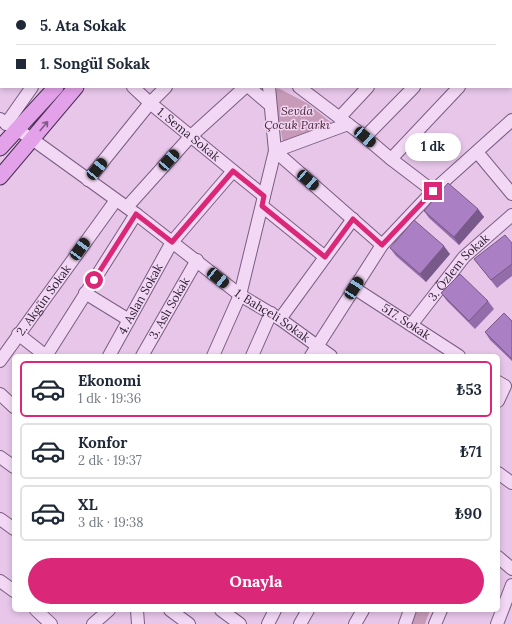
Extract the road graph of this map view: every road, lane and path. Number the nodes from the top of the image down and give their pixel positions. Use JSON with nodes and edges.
{"nodes":[{"id":1,"x":31,"y":88,"type":"edge"},
{"id":2,"x":55,"y":88,"type":"edge"},
{"id":3,"x":75,"y":88,"type":"edge"},
{"id":4,"x":134,"y":88,"type":"edge"},
{"id":5,"x":165,"y":88,"type":"edge"},
{"id":6,"x":244,"y":88,"type":"edge"},
{"id":7,"x":249,"y":88,"type":"edge"},
{"id":8,"x":269,"y":88,"type":"edge"},
{"id":9,"x":300,"y":88,"type":"edge"},
{"id":10,"x":367,"y":88,"type":"edge"},
{"id":11,"x":413,"y":88,"type":"edge"},
{"id":12,"x":458,"y":88,"type":"edge"},
{"id":13,"x":150,"y":103,"type":"junction"},
{"id":14,"x":270,"y":105,"type":"junction"},
{"id":15,"x":344,"y":121,"type":"junction"},
{"id":16,"x":511,"y":121,"type":"edge"},
{"id":17,"x":8,"y":124,"type":"edge"},
{"id":18,"x":190,"y":137,"type":"junction"},
{"id":19,"x":365,"y":137,"type":"junction"},
{"id":20,"x":32,"y":140,"type":"junction"},
{"id":21,"x":0,"y":148,"type":"edge"},
{"id":22,"x":275,"y":151,"type":"junction"},
{"id":23,"x":477,"y":152,"type":"junction"},
{"id":24,"x":391,"y":159,"type":"junction"},
{"id":25,"x":233,"y":171,"type":"junction"},
{"id":26,"x":0,"y":177,"type":"edge"},
{"id":27,"x":88,"y":180,"type":"junction"},
{"id":28,"x":433,"y":191,"type":"junction"},
{"id":29,"x":512,"y":194,"type":"edge"},
{"id":30,"x":116,"y":200,"type":"junction"},
{"id":31,"x":263,"y":201,"type":"junction"},
{"id":32,"x":131,"y":211,"type":"junction"},
{"id":33,"x":512,"y":215,"type":"edge"},
{"id":34,"x":353,"y":219,"type":"junction"},
{"id":35,"x":172,"y":242,"type":"junction"},
{"id":36,"x":382,"y":245,"type":"junction"},
{"id":37,"x":325,"y":257,"type":"junction"},
{"id":38,"x":197,"y":260,"type":"junction"},
{"id":39,"x":354,"y":288,"type":"junction"},
{"id":40,"x":85,"y":293,"type":"junction"},
{"id":41,"x":240,"y":295,"type":"junction"},
{"id":42,"x":276,"y":316,"type":"junction"},
{"id":43,"x":128,"y":320,"type":"junction"},
{"id":44,"x":411,"y":325,"type":"junction"},
{"id":45,"x":18,"y":334,"type":"junction"},
{"id":46,"x":317,"y":345,"type":"junction"},
{"id":47,"x":43,"y":354,"type":"edge"},
{"id":48,"x":47,"y":354,"type":"edge"},
{"id":49,"x":110,"y":354,"type":"edge"},
{"id":50,"x":143,"y":354,"type":"edge"},
{"id":51,"x":214,"y":354,"type":"edge"},
{"id":52,"x":253,"y":354,"type":"edge"},
{"id":53,"x":312,"y":354,"type":"edge"},
{"id":54,"x":328,"y":354,"type":"edge"},
{"id":55,"x":456,"y":354,"type":"edge"},
{"id":56,"x":0,"y":361,"type":"edge"},
{"id":57,"x":0,"y":394,"type":"edge"},
{"id":58,"x":12,"y":404,"type":"edge"},
{"id":59,"x":0,"y":457,"type":"edge"},
{"id":60,"x":12,"y":466,"type":"edge"},
{"id":61,"x":500,"y":475,"type":"edge"},
{"id":62,"x":512,"y":484,"type":"edge"},
{"id":63,"x":0,"y":519,"type":"edge"},
{"id":64,"x":12,"y":528,"type":"edge"},
{"id":65,"x":500,"y":560,"type":"edge"},
{"id":66,"x":512,"y":569,"type":"edge"},
{"id":67,"x":0,"y":581,"type":"edge"},
{"id":68,"x":512,"y":585,"type":"edge"},
{"id":69,"x":12,"y":590,"type":"edge"},
{"id":70,"x":38,"y":612,"type":"edge"},
{"id":71,"x":107,"y":612,"type":"edge"},
{"id":72,"x":137,"y":612,"type":"edge"},
{"id":73,"x":173,"y":612,"type":"edge"},
{"id":74,"x":227,"y":612,"type":"edge"},
{"id":75,"x":274,"y":612,"type":"edge"},
{"id":76,"x":307,"y":612,"type":"edge"},
{"id":77,"x":363,"y":612,"type":"edge"},
{"id":78,"x":409,"y":612,"type":"edge"},
{"id":79,"x":440,"y":612,"type":"edge"},
{"id":80,"x":51,"y":624,"type":"edge"},
{"id":81,"x":93,"y":624,"type":"edge"},
{"id":82,"x":138,"y":624,"type":"edge"},
{"id":83,"x":189,"y":624,"type":"edge"},
{"id":84,"x":240,"y":624,"type":"edge"},
{"id":85,"x":268,"y":624,"type":"edge"},
{"id":86,"x":300,"y":624,"type":"edge"},
{"id":87,"x":356,"y":624,"type":"edge"},
{"id":88,"x":405,"y":624,"type":"edge"},
{"id":89,"x":436,"y":624,"type":"edge"},
{"id":90,"x":498,"y":624,"type":"edge"}],
"edges":[{"from":1,"to":17,"type":"street"},
{"from":2,"to":17,"type":"main road"},
{"from":20,"to":3,"type":"main road","one_way":true},
{"from":4,"to":13,"type":"street","name":"1. Sema Sokak"},
{"from":5,"to":13,"type":"street"},
{"from":6,"to":18,"type":"street"},
{"from":7,"to":14,"type":"street"},
{"from":8,"to":14,"type":"street"},
{"from":9,"to":15,"type":"street"},
{"from":10,"to":15,"type":"street"},
{"from":11,"to":19,"type":"street"},
{"from":12,"to":24,"type":"street"},
{"from":13,"to":18,"type":"street","name":"1. Sema Sokak"},
{"from":13,"to":27,"type":"street"},
{"from":14,"to":22,"type":"street"},
{"from":15,"to":19,"type":"street"},
{"from":15,"to":22,"type":"street"},
{"from":16,"to":23,"type":"street"},
{"from":17,"to":20,"type":"street","name":"1. Bahçeli Sokak"},
{"from":17,"to":21,"type":"main road"},
{"from":18,"to":25,"type":"street","name":"1. Sema Sokak"},
{"from":18,"to":32,"type":"street"},
{"from":19,"to":24,"type":"street"},
{"from":20,"to":26,"type":"main road"},
{"from":20,"to":27,"type":"street","name":"1. Bahçeli Sokak"},
{"from":22,"to":31,"type":"street"},
{"from":22,"to":34,"type":"street"},
{"from":23,"to":28,"type":"street"},
{"from":23,"to":29,"type":"street"},
{"from":24,"to":28,"type":"street"},
{"from":25,"to":31,"type":"street","name":"1. Sema Sokak"},
{"from":25,"to":35,"type":"street","name":"4. Aslan Sokak"},
{"from":27,"to":30,"type":"street","name":"1. Bahçeli Sokak"},
{"from":28,"to":36,"type":"street"},
{"from":30,"to":32,"type":"street","name":"1. Bahçeli Sokak"},
{"from":30,"to":45,"type":"street","name":"2. Akgün Sokak"},
{"from":31,"to":37,"type":"street","name":"1. Sema Sokak"},
{"from":31,"to":41,"type":"street"},
{"from":32,"to":35,"type":"street","name":"1. Bahçeli Sokak"},
{"from":32,"to":40,"type":"street"},
{"from":33,"to":44,"type":"street","name":"3. Özlem Sokak"},
{"from":34,"to":36,"type":"street"},
{"from":34,"to":37,"type":"street"},
{"from":35,"to":38,"type":"street","name":"1. Bahçeli Sokak"},
{"from":35,"to":43,"type":"street","name":"4. Aslan Sokak"},
{"from":36,"to":39,"type":"street"},
{"from":37,"to":42,"type":"street"},
{"from":38,"to":41,"type":"street","name":"1. Bahçeli Sokak"},
{"from":38,"to":50,"type":"street","name":"3. Aslı Sokak"},
{"from":39,"to":44,"type":"street","name":"517. Sokak"},
{"from":39,"to":46,"type":"street"},
{"from":40,"to":43,"type":"street"},
{"from":40,"to":48,"type":"street"},
{"from":41,"to":42,"type":"street","name":"1. Bahçeli Sokak"},
{"from":41,"to":51,"type":"street"},
{"from":42,"to":46,"type":"street","name":"1. Bahçeli Sokak"},
{"from":42,"to":52,"type":"street"},
{"from":43,"to":49,"type":"street","name":"4. Aslan Sokak"},
{"from":44,"to":55,"type":"street","name":"517. Sokak"},
{"from":45,"to":47,"type":"street"},
{"from":45,"to":56,"type":"street","name":"2. Akgün Sokak"},
{"from":46,"to":53,"type":"street"},
{"from":46,"to":54,"type":"street","name":"1. Bahçeli Sokak"},
{"from":57,"to":58,"type":"street"},
{"from":59,"to":60,"type":"street"},
{"from":61,"to":62,"type":"street"},
{"from":63,"to":64,"type":"street"},
{"from":65,"to":66,"type":"street"},
{"from":67,"to":69,"type":"street"},
{"from":68,"to":90,"type":"street"},
{"from":70,"to":80,"type":"street"},
{"from":71,"to":81,"type":"street"},
{"from":72,"to":82,"type":"street"},
{"from":73,"to":83,"type":"street"},
{"from":74,"to":84,"type":"street"},
{"from":75,"to":85,"type":"street"},
{"from":76,"to":86,"type":"street"},
{"from":77,"to":87,"type":"street"},
{"from":78,"to":88,"type":"street"},
{"from":79,"to":89,"type":"street"}]}
